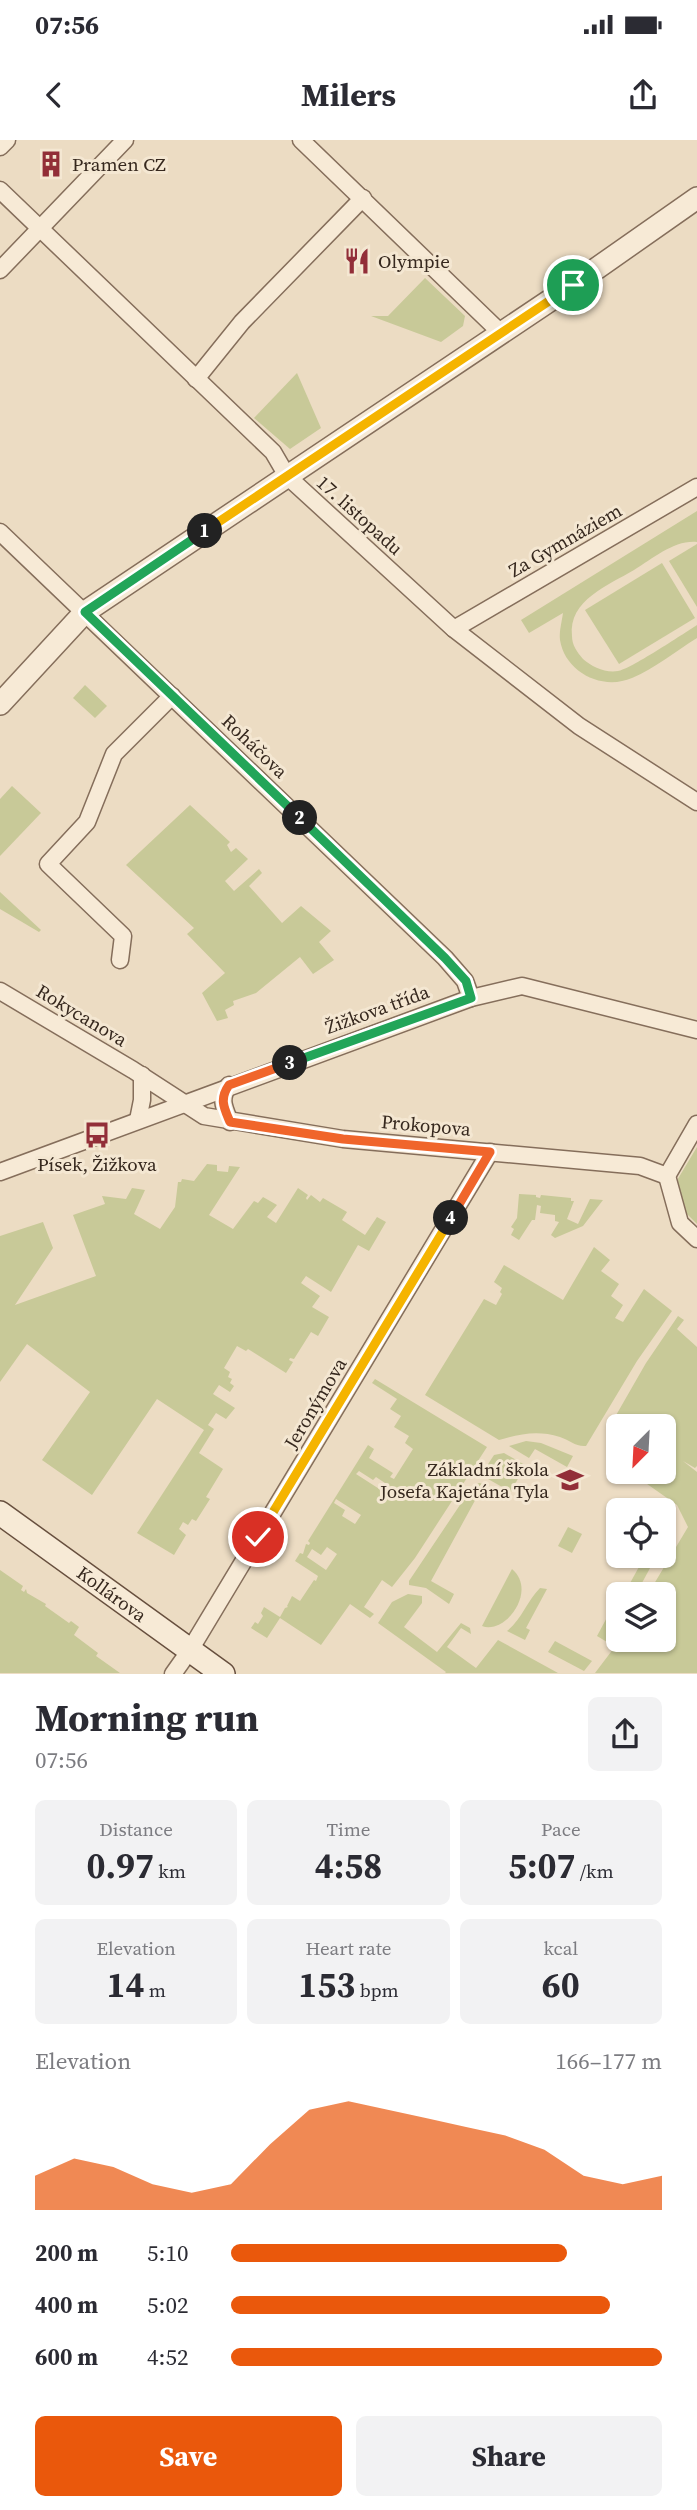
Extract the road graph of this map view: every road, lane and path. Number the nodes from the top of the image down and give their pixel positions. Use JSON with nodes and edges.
{"nodes":[{"id":1,"x":7,"y":140,"type":"edge"},
{"id":2,"x":125,"y":140,"type":"edge"},
{"id":3,"x":302,"y":140,"type":"edge"},
{"id":4,"x":0,"y":147,"type":"edge"},
{"id":5,"x":0,"y":190,"type":"edge"},
{"id":6,"x":363,"y":198,"type":"junction"},
{"id":7,"x":697,"y":198,"type":"edge"},
{"id":8,"x":40,"y":228,"type":"junction"},
{"id":9,"x":0,"y":270,"type":"edge"},
{"id":10,"x":501,"y":333,"type":"junction"},
{"id":11,"x":196,"y":379,"type":"junction"},
{"id":12,"x":287,"y":476,"type":"junction"},
{"id":13,"x":697,"y":487,"type":"edge"},
{"id":14,"x":0,"y":532,"type":"edge"},
{"id":15,"x":85,"y":612,"type":"junction"},
{"id":16,"x":454,"y":629,"type":"junction"},
{"id":17,"x":173,"y":696,"type":"junction"},
{"id":18,"x":0,"y":704,"type":"edge"},
{"id":19,"x":697,"y":802,"type":"edge"},
{"id":20,"x":120,"y":960,"type":"dead end"},
{"id":21,"x":0,"y":991,"type":"edge"},
{"id":22,"x":471,"y":998,"type":"junction"},
{"id":23,"x":697,"y":1030,"type":"edge"},
{"id":24,"x":142,"y":1075,"type":"junction"},
{"id":25,"x":229,"y":1085,"type":"junction"},
{"id":26,"x":186,"y":1104,"type":"junction"},
{"id":27,"x":138,"y":1120,"type":"junction"},
{"id":28,"x":230,"y":1122,"type":"junction"},
{"id":29,"x":697,"y":1124,"type":"edge"},
{"id":30,"x":490,"y":1152,"type":"junction"},
{"id":31,"x":0,"y":1172,"type":"edge"},
{"id":32,"x":667,"y":1176,"type":"junction"},
{"id":33,"x":697,"y":1239,"type":"edge"},
{"id":34,"x":0,"y":1513,"type":"edge"},
{"id":35,"x":190,"y":1650,"type":"junction"},
{"id":36,"x":173,"y":1674,"type":"edge"},
{"id":37,"x":223,"y":1674,"type":"edge"}],
"edges":[{"from":1,"to":4,"type":"street"},
{"from":2,"to":8,"type":"street"},
{"from":3,"to":6,"type":"street"},
{"from":5,"to":8,"type":"street","name":"17. listopadu"},
{"from":6,"to":10,"type":"street"},
{"from":6,"to":11,"type":"street"},
{"from":7,"to":10,"type":"street"},
{"from":8,"to":9,"type":"street"},
{"from":8,"to":11,"type":"street","name":"17. listopadu"},
{"from":10,"to":12,"type":"street"},
{"from":11,"to":12,"type":"street","name":"17. listopadu"},
{"from":12,"to":15,"type":"street"},
{"from":12,"to":16,"type":"street","name":"17. listopadu"},
{"from":13,"to":16,"type":"street","name":"Za Gymnáziem"},
{"from":14,"to":15,"type":"street","name":"Roháčova"},
{"from":15,"to":17,"type":"street","name":"Roháčova"},
{"from":15,"to":18,"type":"street"},
{"from":16,"to":19,"type":"street","name":"17. listopadu"},
{"from":17,"to":20,"type":"street"},
{"from":17,"to":22,"type":"street","name":"Roháčova"},
{"from":21,"to":24,"type":"street","name":"Rokycanova"},
{"from":22,"to":23,"type":"street","name":"Žižkova třída"},
{"from":22,"to":25,"type":"street","name":"Žižkova třída"},
{"from":24,"to":26,"type":"street","name":"Rokycanova"},
{"from":24,"to":27,"type":"street"},
{"from":25,"to":26,"type":"street","name":"Žižkova třída"},
{"from":25,"to":28,"type":"street"},
{"from":26,"to":27,"type":"street","name":"Žižkova třída"},
{"from":26,"to":28,"type":"street","name":"Prokopova"},
{"from":27,"to":31,"type":"street","name":"Žižkova třída"},
{"from":28,"to":30,"type":"street","name":"Prokopova"},
{"from":29,"to":32,"type":"street"},
{"from":30,"to":32,"type":"street","name":"Prokopova"},
{"from":30,"to":35,"type":"street","name":"Jeronýmova"},
{"from":32,"to":33,"type":"street"},
{"from":34,"to":35,"type":"main road","name":"Kollárova"},
{"from":35,"to":36,"type":"street","name":"Jeronýmova"},
{"from":35,"to":37,"type":"main road","name":"Kollárova"}]}
